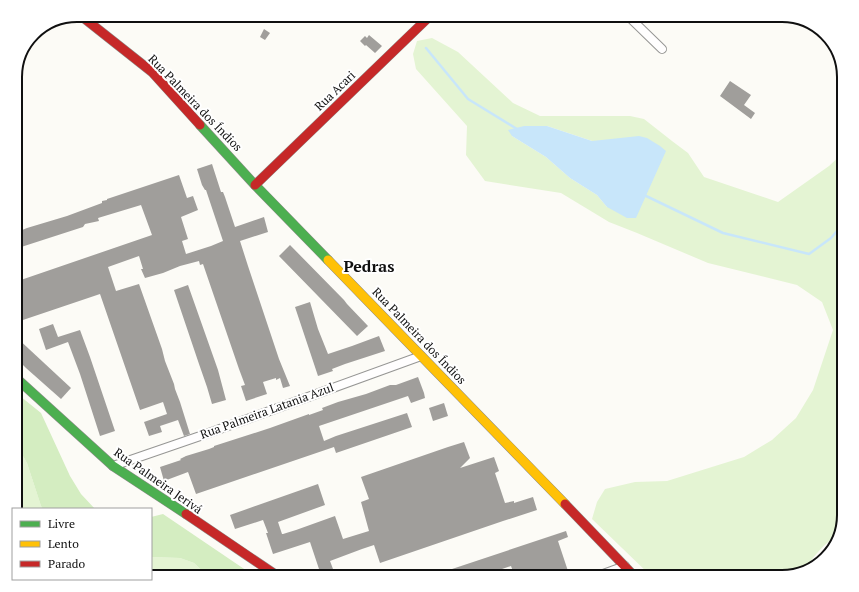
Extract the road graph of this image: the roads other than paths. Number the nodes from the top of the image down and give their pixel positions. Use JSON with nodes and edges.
{"nodes":[{"id":1,"x":89,"y":22,"type":"edge"},
{"id":2,"x":424,"y":22,"type":"edge"},
{"id":3,"x":633,"y":22,"type":"edge"},
{"id":4,"x":662,"y":49,"type":"dead end"},
{"id":5,"x":255,"y":185,"type":"junction"},
{"id":6,"x":421,"y":356,"type":"junction"},
{"id":7,"x":22,"y":383,"type":"edge"},
{"id":8,"x":113,"y":466,"type":"junction"},
{"id":9,"x":625,"y":566,"type":"junction"},
{"id":10,"x":269,"y":570,"type":"edge"},
{"id":11,"x":614,"y":570,"type":"edge"},
{"id":12,"x":629,"y":570,"type":"edge"}],
"edges":[{"from":1,"to":5,"type":"street","name":"Rua Palmeira dos Índios"},
{"from":2,"to":5,"type":"street","name":"Rua Acari"},
{"from":3,"to":4,"type":"street"},
{"from":5,"to":6,"type":"street","name":"Rua Palmeira dos Índios"},
{"from":6,"to":8,"type":"street","name":"Rua Palmeira Latania Azul"},
{"from":6,"to":9,"type":"street","name":"Rua Palmeira dos Índios"},
{"from":7,"to":8,"type":"street","name":"Rua Palmeira Jerivá"},
{"from":8,"to":10,"type":"street","name":"Rua Palmeira Jerivá"},
{"from":9,"to":11,"type":"street"},
{"from":9,"to":12,"type":"street","name":"Rua Palmeira dos Índios"}]}
